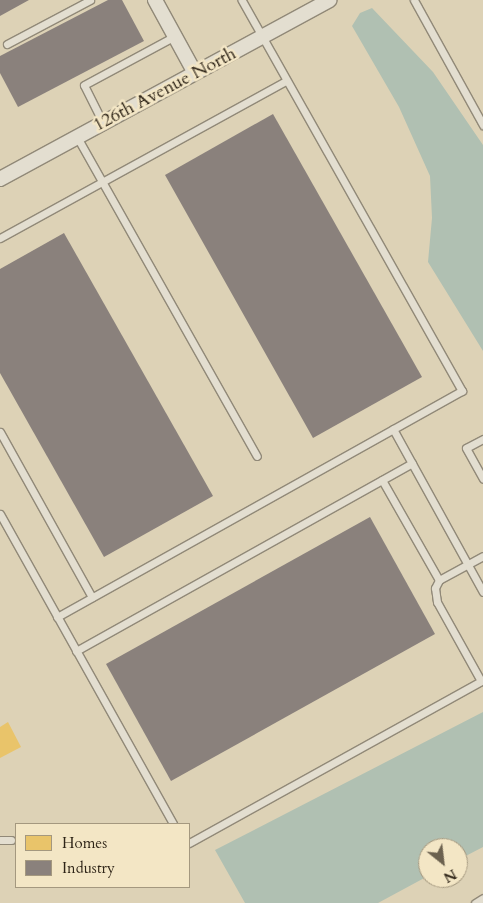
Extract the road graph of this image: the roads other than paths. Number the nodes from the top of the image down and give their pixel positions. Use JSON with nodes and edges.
{"nodes":[{"id":1,"x":90,"y":0,"type":"edge"},
{"id":2,"x":155,"y":0,"type":"edge"},
{"id":3,"x":242,"y":0,"type":"edge"},
{"id":4,"x":330,"y":0,"type":"edge"},
{"id":5,"x":414,"y":0,"type":"edge"},
{"id":6,"x":175,"y":36,"type":"junction"},
{"id":7,"x":261,"y":37,"type":"junction"},
{"id":8,"x":7,"y":44,"type":"dead end"},
{"id":9,"x":195,"y":73,"type":"junction"},
{"id":10,"x":286,"y":81,"type":"junction"},
{"id":11,"x":103,"y":123,"type":"junction"},
{"id":12,"x":483,"y":126,"type":"edge"},
{"id":13,"x":77,"y":137,"type":"junction"},
{"id":14,"x":0,"y":179,"type":"edge"},
{"id":15,"x":103,"y":182,"type":"junction"},
{"id":16,"x":0,"y":238,"type":"edge"},
{"id":17,"x":393,"y":429,"type":"junction"},
{"id":18,"x":0,"y":432,"type":"edge"},
{"id":19,"x":483,"y":439,"type":"edge"},
{"id":20,"x":257,"y":456,"type":"dead end"},
{"id":21,"x":412,"y":463,"type":"junction"},
{"id":22,"x":483,"y":479,"type":"edge"},
{"id":23,"x":382,"y":480,"type":"junction"},
{"id":24,"x":0,"y":514,"type":"edge"},
{"id":25,"x":483,"y":556,"type":"edge"},
{"id":26,"x":468,"y":564,"type":"junction"},
{"id":27,"x":439,"y":580,"type":"junction"},
{"id":28,"x":483,"y":592,"type":"edge"},
{"id":29,"x":92,"y":597,"type":"junction"},
{"id":30,"x":57,"y":617,"type":"junction"},
{"id":31,"x":76,"y":651,"type":"junction"},
{"id":32,"x":172,"y":823,"type":"edge"},
{"id":33,"x":0,"y":840,"type":"edge"},
{"id":34,"x":11,"y":840,"type":"dead end"},
{"id":35,"x":190,"y":843,"type":"edge"},
{"id":36,"x":483,"y":898,"type":"edge"},
{"id":37,"x":475,"y":903,"type":"edge"}],
"edges":[{"from":1,"to":8,"type":"lane"},
{"from":2,"to":6,"type":"street"},
{"from":3,"to":7,"type":"lane"},
{"from":4,"to":7,"type":"street","name":"126th Avenue North"},
{"from":5,"to":12,"type":"lane"},
{"from":6,"to":9,"type":"street"},
{"from":6,"to":11,"type":"lane"},
{"from":7,"to":9,"type":"street","name":"126th Avenue North"},
{"from":7,"to":10,"type":"lane"},
{"from":9,"to":11,"type":"street","name":"126th Avenue North"},
{"from":10,"to":15,"type":"lane"},
{"from":10,"to":17,"type":"lane"},
{"from":11,"to":13,"type":"street","name":"126th Avenue North"},
{"from":13,"to":14,"type":"street","name":"126th Avenue North"},
{"from":13,"to":15,"type":"lane"},
{"from":15,"to":16,"type":"lane"},
{"from":15,"to":20,"type":"lane"},
{"from":17,"to":21,"type":"lane"},
{"from":17,"to":29,"type":"lane"},
{"from":18,"to":29,"type":"lane"},
{"from":19,"to":22,"type":"lane"},
{"from":21,"to":23,"type":"lane"},
{"from":21,"to":26,"type":"lane"},
{"from":23,"to":27,"type":"lane"},
{"from":23,"to":31,"type":"lane"},
{"from":24,"to":30,"type":"lane"},
{"from":25,"to":26,"type":"lane"},
{"from":26,"to":27,"type":"lane"},
{"from":26,"to":28,"type":"lane"},
{"from":27,"to":35,"type":"lane"},
{"from":29,"to":30,"type":"lane"},
{"from":30,"to":31,"type":"lane"},
{"from":31,"to":32,"type":"lane"},
{"from":33,"to":34,"type":"lane"},
{"from":36,"to":37,"type":"lane"}]}
